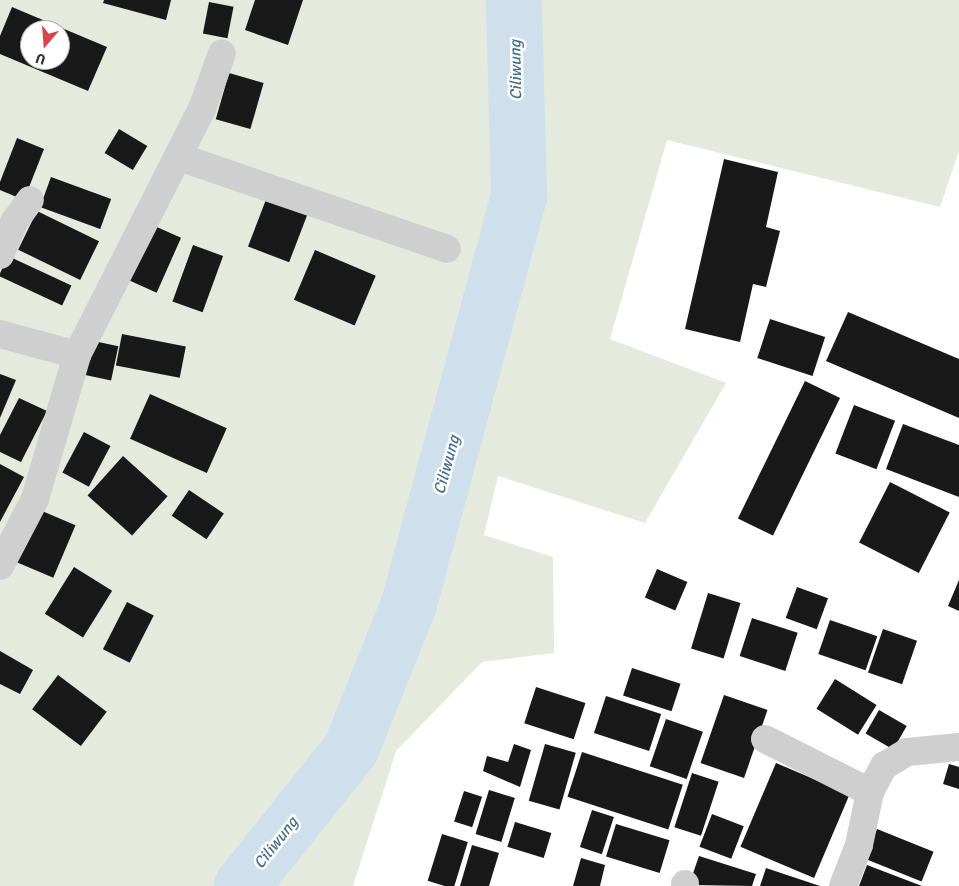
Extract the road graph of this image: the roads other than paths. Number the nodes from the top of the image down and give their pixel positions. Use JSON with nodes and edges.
{"nodes":[{"id":1,"x":222,"y":54,"type":"dead end"},
{"id":2,"x":179,"y":157,"type":"junction"},
{"id":3,"x":30,"y":200,"type":"dead end"},
{"id":4,"x":448,"y":249,"type":"dead end"},
{"id":5,"x":0,"y":255,"type":"edge"},
{"id":6,"x":0,"y":334,"type":"edge"},
{"id":7,"x":77,"y":355,"type":"junction"},
{"id":8,"x":0,"y":566,"type":"edge"},
{"id":9,"x":765,"y":739,"type":"dead end"},
{"id":10,"x":959,"y":747,"type":"edge"},
{"id":11,"x":870,"y":792,"type":"junction"},
{"id":12,"x":843,"y":886,"type":"edge"}],
"edges":[{"from":1,"to":2,"type":"street"},
{"from":2,"to":4,"type":"street"},
{"from":2,"to":7,"type":"street"},
{"from":3,"to":5,"type":"street"},
{"from":6,"to":7,"type":"street"},
{"from":7,"to":8,"type":"street"},
{"from":9,"to":11,"type":"street"},
{"from":10,"to":11,"type":"street"},
{"from":11,"to":12,"type":"street"}]}
